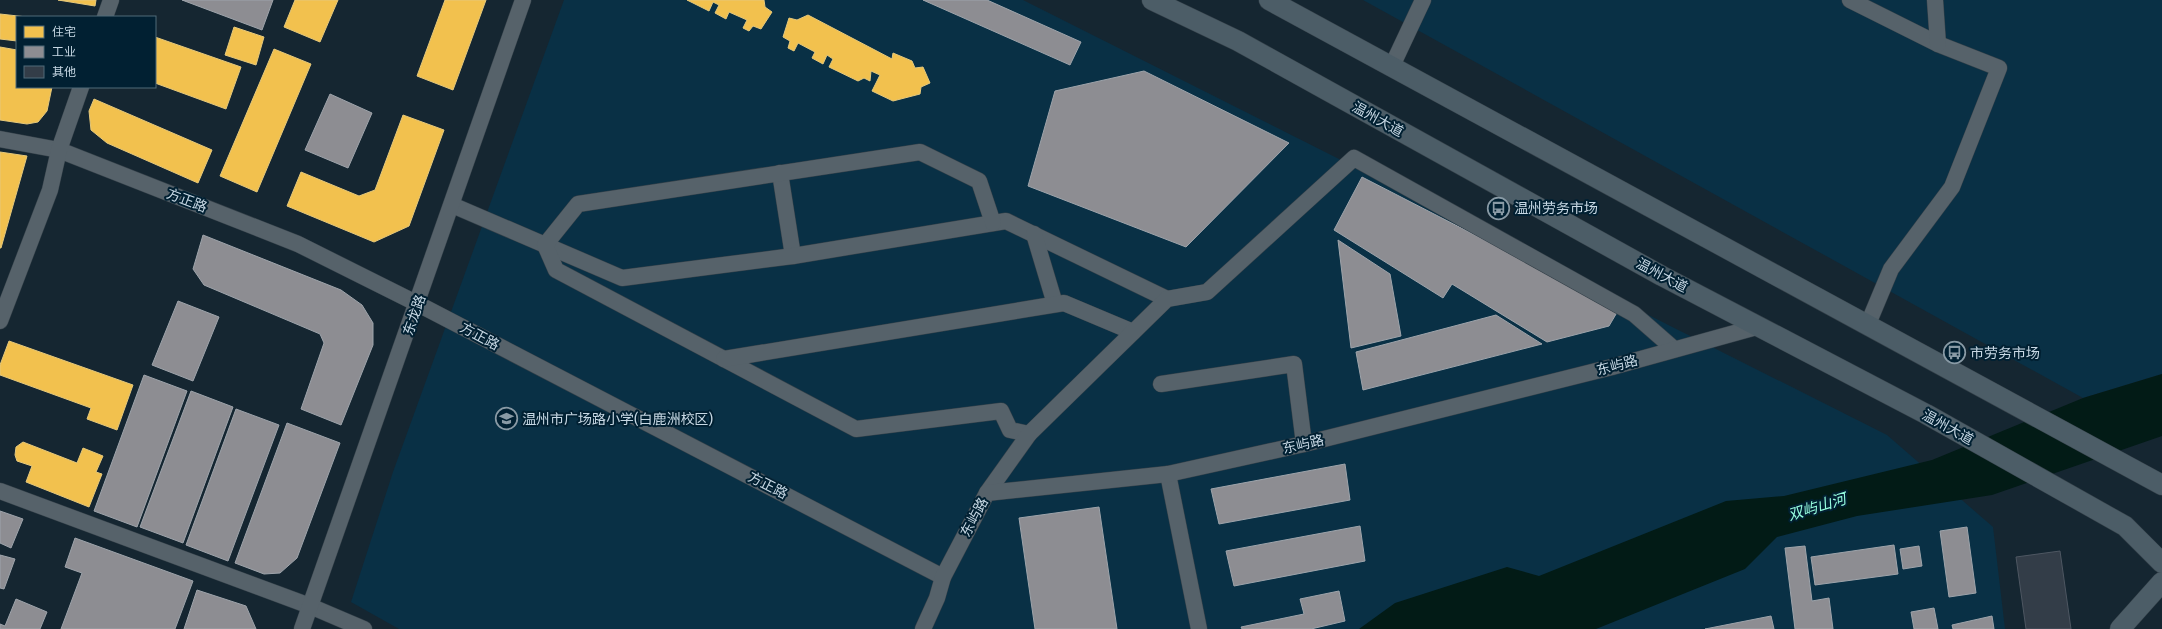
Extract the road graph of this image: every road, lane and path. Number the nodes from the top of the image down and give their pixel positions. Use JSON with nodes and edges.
{"nodes":[{"id":1,"x":111,"y":0,"type":"edge"},
{"id":2,"x":523,"y":0,"type":"edge"},
{"id":3,"x":1152,"y":0,"type":"edge"},
{"id":4,"x":1269,"y":0,"type":"edge"},
{"id":5,"x":1423,"y":0,"type":"edge"},
{"id":6,"x":1850,"y":0,"type":"edge"},
{"id":7,"x":1935,"y":0,"type":"edge"},
{"id":8,"x":105,"y":16,"type":"edge"},
{"id":9,"x":1938,"y":44,"type":"junction"},
{"id":10,"x":1392,"y":66,"type":"junction"},
{"id":11,"x":81,"y":88,"type":"edge"},
{"id":12,"x":0,"y":139,"type":"edge"},
{"id":13,"x":59,"y":150,"type":"junction"},
{"id":14,"x":780,"y":173,"type":"junction"},
{"id":15,"x":452,"y":205,"type":"junction"},
{"id":16,"x":993,"y":223,"type":"junction"},
{"id":17,"x":1034,"y":234,"type":"junction"},
{"id":18,"x":545,"y":245,"type":"junction"},
{"id":19,"x":792,"y":256,"type":"junction"},
{"id":20,"x":1167,"y":299,"type":"junction"},
{"id":21,"x":418,"y":304,"type":"junction"},
{"id":22,"x":1055,"y":304,"type":"junction"},
{"id":23,"x":0,"y":321,"type":"edge"},
{"id":24,"x":1868,"y":324,"type":"junction"},
{"id":25,"x":1760,"y":326,"type":"junction"},
{"id":26,"x":1133,"y":332,"type":"junction"},
{"id":27,"x":1674,"y":350,"type":"junction"},
{"id":28,"x":724,"y":359,"type":"junction"},
{"id":29,"x":1161,"y":384,"type":"dead end"},
{"id":30,"x":1029,"y":434,"type":"junction"},
{"id":31,"x":1304,"y":444,"type":"junction"},
{"id":32,"x":1168,"y":474,"type":"junction"},
{"id":33,"x":2162,"y":485,"type":"edge"},
{"id":34,"x":0,"y":491,"type":"edge"},
{"id":35,"x":987,"y":493,"type":"junction"},
{"id":36,"x":2162,"y":563,"type":"edge"},
{"id":37,"x":943,"y":577,"type":"junction"},
{"id":38,"x":2162,"y":582,"type":"edge"},
{"id":39,"x":310,"y":606,"type":"junction"},
{"id":40,"x":302,"y":629,"type":"edge"},
{"id":41,"x":364,"y":629,"type":"edge"},
{"id":42,"x":923,"y":629,"type":"edge"},
{"id":43,"x":1199,"y":629,"type":"edge"},
{"id":44,"x":2120,"y":629,"type":"edge"}],
"edges":[{"from":1,"to":8,"type":"street"},
{"from":2,"to":15,"type":"street","name":"东龙路"},
{"from":3,"to":25,"type":"main road","name":"温州大道"},
{"from":4,"to":10,"type":"main road"},
{"from":5,"to":10,"type":"street"},
{"from":6,"to":9,"type":"street"},
{"from":7,"to":9,"type":"street"},
{"from":9,"to":24,"type":"street"},
{"from":10,"to":24,"type":"main road"},
{"from":11,"to":13,"type":"street"},
{"from":12,"to":13,"type":"street","name":"方正路"},
{"from":13,"to":21,"type":"street","name":"方正路"},
{"from":13,"to":23,"type":"street"},
{"from":14,"to":16,"type":"street"},
{"from":14,"to":18,"type":"street"},
{"from":14,"to":19,"type":"street"},
{"from":15,"to":18,"type":"street"},
{"from":15,"to":21,"type":"street","name":"东龙路"},
{"from":16,"to":17,"type":"street"},
{"from":16,"to":19,"type":"street"},
{"from":17,"to":20,"type":"street"},
{"from":17,"to":22,"type":"street"},
{"from":18,"to":19,"type":"street"},
{"from":18,"to":28,"type":"street"},
{"from":20,"to":26,"type":"street"},
{"from":20,"to":27,"type":"street"},
{"from":21,"to":37,"type":"street","name":"方正路"},
{"from":21,"to":39,"type":"street","name":"东龙路"},
{"from":22,"to":26,"type":"street"},
{"from":22,"to":28,"type":"street"},
{"from":24,"to":33,"type":"main road"},
{"from":25,"to":27,"type":"street","name":"东屿路"},
{"from":25,"to":36,"type":"main road","name":"温州大道"},
{"from":26,"to":30,"type":"street"},
{"from":27,"to":31,"type":"street","name":"东屿路"},
{"from":28,"to":30,"type":"street"},
{"from":29,"to":31,"type":"street"},
{"from":30,"to":35,"type":"street"},
{"from":31,"to":32,"type":"street","name":"东屿路"},
{"from":32,"to":35,"type":"street","name":"东屿路"},
{"from":32,"to":43,"type":"street"},
{"from":34,"to":39,"type":"street"},
{"from":35,"to":37,"type":"street","name":"东屿路"},
{"from":37,"to":42,"type":"street","name":"东屿路"},
{"from":38,"to":44,"type":"main road"},
{"from":39,"to":40,"type":"street","name":"东龙路"},
{"from":39,"to":41,"type":"street"}]}
